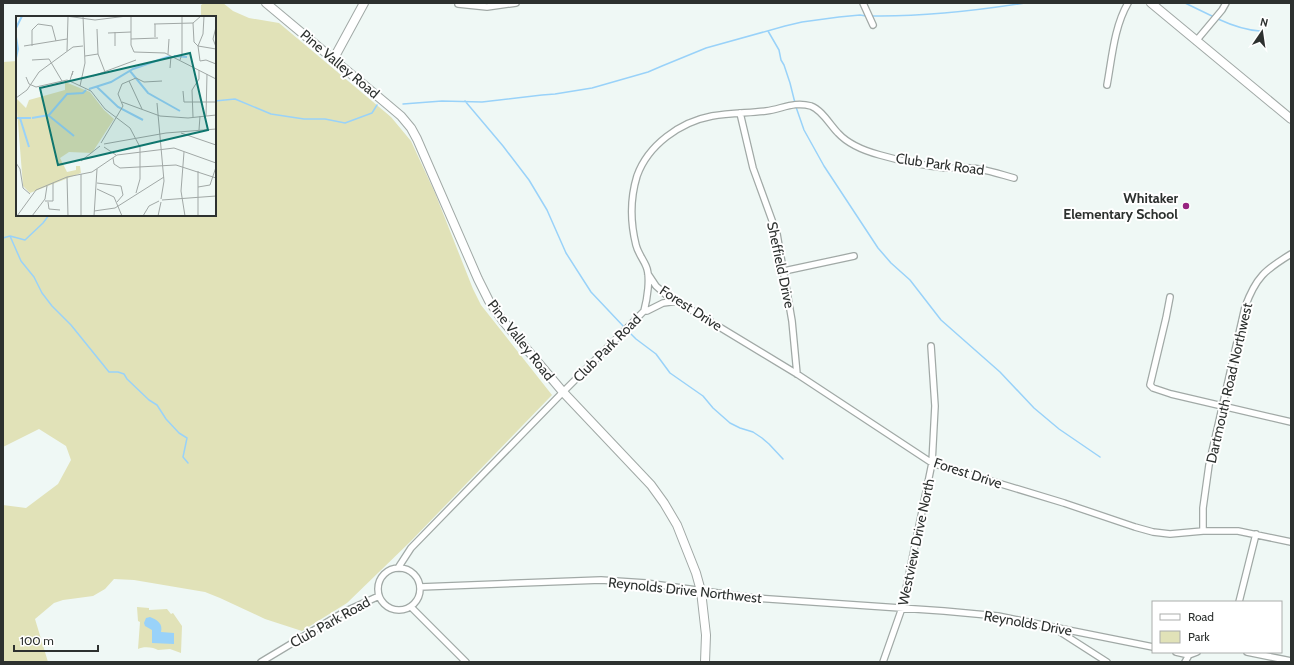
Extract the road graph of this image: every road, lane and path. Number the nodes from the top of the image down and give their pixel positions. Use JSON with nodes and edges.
{"nodes":[{"id":1,"x":266,"y":3,"type":"edge"},
{"id":2,"x":364,"y":3,"type":"edge"},
{"id":3,"x":516,"y":3,"type":"edge"},
{"id":4,"x":863,"y":3,"type":"edge"},
{"id":5,"x":1128,"y":3,"type":"edge"},
{"id":6,"x":1151,"y":3,"type":"edge"},
{"id":7,"x":1226,"y":3,"type":"edge"},
{"id":8,"x":458,"y":4,"type":"dead end"},
{"id":9,"x":873,"y":25,"type":"dead end"},
{"id":10,"x":1196,"y":41,"type":"junction"},
{"id":11,"x":333,"y":60,"type":"junction"},
{"id":12,"x":1107,"y":85,"type":"dead end"},
{"id":13,"x":740,"y":113,"type":"junction"},
{"id":14,"x":1291,"y":119,"type":"edge"},
{"id":15,"x":1014,"y":178,"type":"dead end"},
{"id":16,"x":1291,"y":254,"type":"edge"},
{"id":17,"x":854,"y":256,"type":"dead end"},
{"id":18,"x":784,"y":271,"type":"junction"},
{"id":19,"x":647,"y":272,"type":"junction"},
{"id":20,"x":1170,"y":297,"type":"dead end"},
{"id":21,"x":678,"y":301,"type":"junction"},
{"id":22,"x":644,"y":311,"type":"junction"},
{"id":23,"x":931,"y":346,"type":"dead end"},
{"id":24,"x":797,"y":374,"type":"junction"},
{"id":25,"x":563,"y":392,"type":"junction"},
{"id":26,"x":1222,"y":406,"type":"junction"},
{"id":27,"x":1291,"y":422,"type":"edge"},
{"id":28,"x":932,"y":464,"type":"junction"},
{"id":29,"x":1203,"y":531,"type":"junction"},
{"id":30,"x":1256,"y":534,"type":"junction"},
{"id":31,"x":1291,"y":542,"type":"edge"},
{"id":32,"x":398,"y":568,"type":"junction"},
{"id":33,"x":420,"y":587,"type":"junction"},
{"id":34,"x":701,"y":591,"type":"junction"},
{"id":35,"x":379,"y":596,"type":"junction"},
{"id":36,"x":1239,"y":601,"type":"edge"},
{"id":37,"x":411,"y":607,"type":"junction"},
{"id":38,"x":902,"y":608,"type":"junction"},
{"id":39,"x":1050,"y":626,"type":"junction"},
{"id":40,"x":1152,"y":647,"type":"edge"},
{"id":41,"x":1180,"y":653,"type":"edge"},
{"id":42,"x":1195,"y":653,"type":"edge"},
{"id":43,"x":1252,"y":653,"type":"edge"},
{"id":44,"x":1189,"y":655,"type":"junction"},
{"id":45,"x":1291,"y":661,"type":"edge"},
{"id":46,"x":261,"y":662,"type":"edge"},
{"id":47,"x":466,"y":662,"type":"edge"},
{"id":48,"x":705,"y":662,"type":"edge"},
{"id":49,"x":883,"y":662,"type":"edge"},
{"id":50,"x":1107,"y":662,"type":"edge"},
{"id":51,"x":1185,"y":662,"type":"edge"}],
"edges":[{"from":1,"to":11,"type":"street","name":"Pine Valley Road"},
{"from":2,"to":11,"type":"street"},
{"from":3,"to":8,"type":"street"},
{"from":4,"to":9,"type":"street"},
{"from":5,"to":12,"type":"street"},
{"from":6,"to":10,"type":"street"},
{"from":7,"to":10,"type":"street"},
{"from":10,"to":14,"type":"street"},
{"from":11,"to":25,"type":"street","name":"Pine Valley Road"},
{"from":13,"to":15,"type":"street","name":"Club Park Road"},
{"from":13,"to":18,"type":"street","name":"Sheffield Drive"},
{"from":13,"to":19,"type":"street","name":"Club Park Road"},
{"from":16,"to":26,"type":"street","name":"Dartmouth Road Northwest"},
{"from":17,"to":18,"type":"street"},
{"from":18,"to":24,"type":"street","name":"Sheffield Drive"},
{"from":19,"to":21,"type":"street","name":"Forest Drive"},
{"from":19,"to":22,"type":"street","name":"Club Park Road"},
{"from":20,"to":26,"type":"street"},
{"from":21,"to":22,"type":"street"},
{"from":21,"to":24,"type":"street","name":"Forest Drive"},
{"from":22,"to":25,"type":"street","name":"Club Park Road"},
{"from":23,"to":28,"type":"street","name":"Westview Drive North"},
{"from":24,"to":28,"type":"street","name":"Forest Drive"},
{"from":25,"to":32,"type":"street","name":"Club Park Road"},
{"from":25,"to":34,"type":"street","name":"Pine Valley Road"},
{"from":26,"to":27,"type":"street"},
{"from":26,"to":29,"type":"street","name":"Dartmouth Road Northwest"},
{"from":28,"to":29,"type":"street","name":"Forest Drive"},
{"from":28,"to":38,"type":"street","name":"Westview Drive North"},
{"from":29,"to":30,"type":"street","name":"Forest Drive"},
{"from":30,"to":31,"type":"street","name":"Forest Drive"},
{"from":30,"to":36,"type":"street"},
{"from":32,"to":33,"type":"street"},
{"from":32,"to":35,"type":"street"},
{"from":33,"to":34,"type":"street","name":"Reynolds Drive Northwest"},
{"from":33,"to":37,"type":"street"},
{"from":34,"to":38,"type":"street","name":"Reynolds Drive Northwest"},
{"from":34,"to":48,"type":"street","name":"Pine Valley Road"},
{"from":35,"to":37,"type":"street"},
{"from":35,"to":46,"type":"street","name":"Club Park Road"},
{"from":37,"to":47,"type":"street"},
{"from":38,"to":39,"type":"street","name":"Reynolds Drive"},
{"from":38,"to":49,"type":"street","name":"Westview Drive North"},
{"from":39,"to":40,"type":"street","name":"Reynolds Drive"},
{"from":39,"to":50,"type":"street"},
{"from":41,"to":44,"type":"street"},
{"from":42,"to":44,"type":"street"},
{"from":43,"to":45,"type":"street"},
{"from":44,"to":51,"type":"street"}]}
